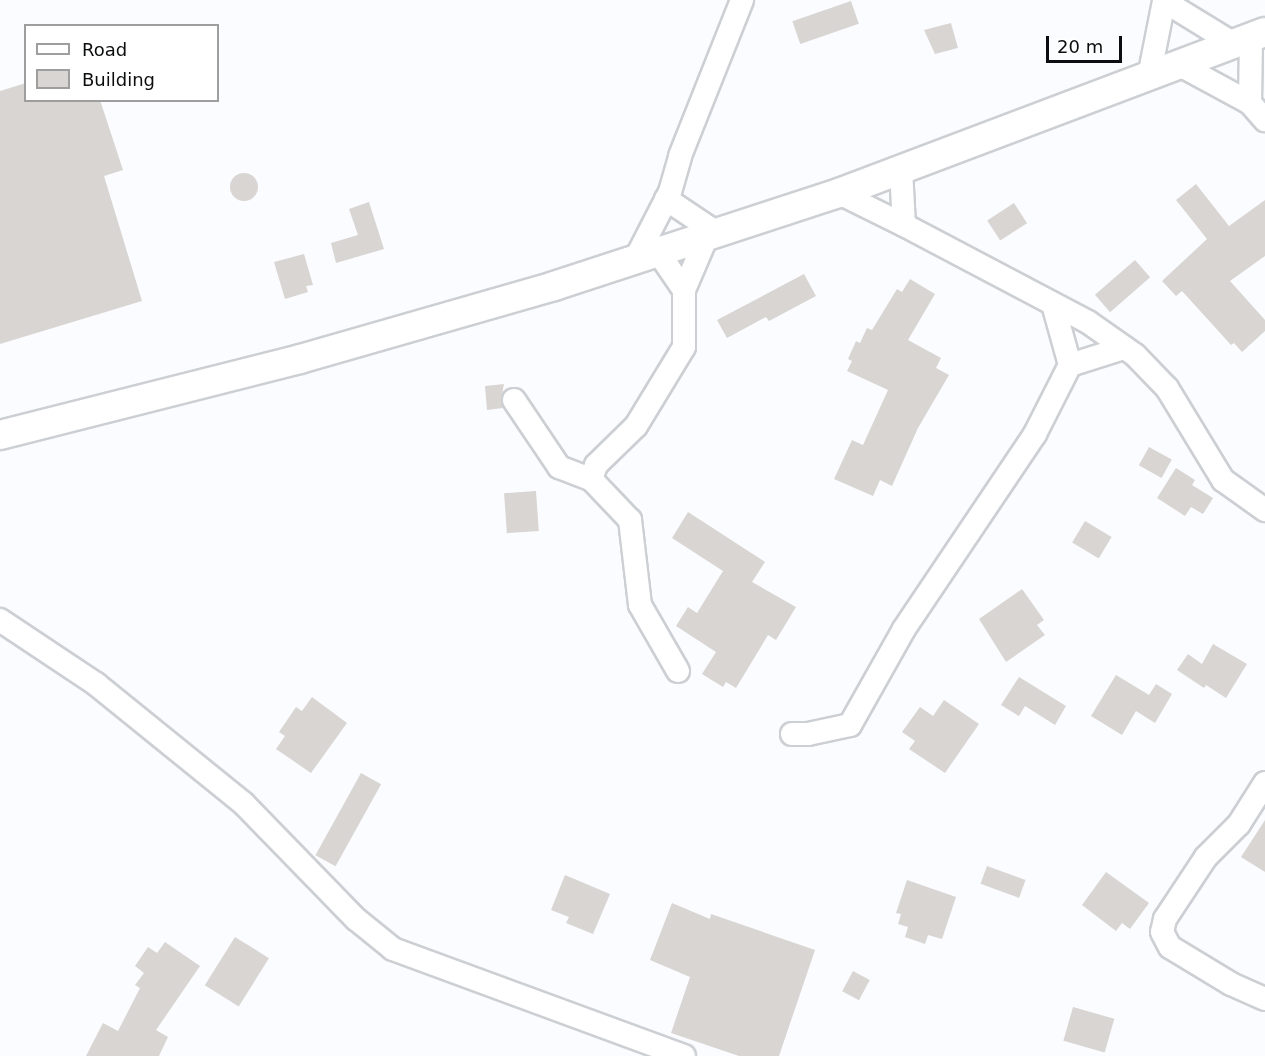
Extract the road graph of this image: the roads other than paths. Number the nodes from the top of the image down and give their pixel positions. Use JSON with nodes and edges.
{"nodes":[{"id":1,"x":745,"y":1,"type":"edge"},
{"id":2,"x":1164,"y":1,"type":"edge"},
{"id":3,"x":1250,"y":38,"type":"edge"},
{"id":4,"x":1180,"y":65,"type":"junction"},
{"id":5,"x":1149,"y":76,"type":"junction"},
{"id":6,"x":1257,"y":111,"type":"edge"},
{"id":7,"x":901,"y":170,"type":"junction"},
{"id":8,"x":839,"y":193,"type":"junction"},
{"id":9,"x":666,"y":199,"type":"junction"},
{"id":10,"x":904,"y":225,"type":"junction"},
{"id":11,"x":712,"y":235,"type":"junction"},
{"id":12,"x":647,"y":256,"type":"junction"},
{"id":13,"x":684,"y":290,"type":"junction"},
{"id":14,"x":1053,"y":304,"type":"junction"},
{"id":15,"x":1124,"y":348,"type":"junction"},
{"id":16,"x":1070,"y":365,"type":"junction"},
{"id":17,"x":514,"y":400,"type":"dead end"},
{"id":18,"x":0,"y":435,"type":"edge"},
{"id":19,"x":591,"y":479,"type":"junction"},
{"id":20,"x":1265,"y":510,"type":"edge"},
{"id":21,"x":0,"y":620,"type":"edge"},
{"id":22,"x":678,"y":671,"type":"dead end"},
{"id":23,"x":792,"y":734,"type":"dead end"},
{"id":24,"x":1265,"y":783,"type":"edge"},
{"id":25,"x":1265,"y":999,"type":"edge"},
{"id":26,"x":684,"y":1056,"type":"edge"}],
"edges":[{"from":1,"to":9,"type":"street"},
{"from":2,"to":3,"type":"street"},
{"from":2,"to":5,"type":"street"},
{"from":3,"to":4,"type":"street"},
{"from":3,"to":6,"type":"street"},
{"from":4,"to":5,"type":"street"},
{"from":4,"to":6,"type":"street"},
{"from":5,"to":7,"type":"street"},
{"from":7,"to":8,"type":"street"},
{"from":7,"to":10,"type":"street"},
{"from":8,"to":10,"type":"street"},
{"from":8,"to":11,"type":"street"},
{"from":9,"to":11,"type":"street"},
{"from":9,"to":12,"type":"street"},
{"from":10,"to":14,"type":"street"},
{"from":11,"to":12,"type":"street"},
{"from":11,"to":13,"type":"street"},
{"from":12,"to":13,"type":"street"},
{"from":12,"to":18,"type":"street"},
{"from":13,"to":19,"type":"street"},
{"from":14,"to":15,"type":"street"},
{"from":14,"to":16,"type":"street"},
{"from":15,"to":16,"type":"street"},
{"from":15,"to":20,"type":"street"},
{"from":16,"to":23,"type":"street"},
{"from":17,"to":19,"type":"street"},
{"from":19,"to":22,"type":"street"},
{"from":21,"to":26,"type":"street"},
{"from":24,"to":25,"type":"street"}]}
